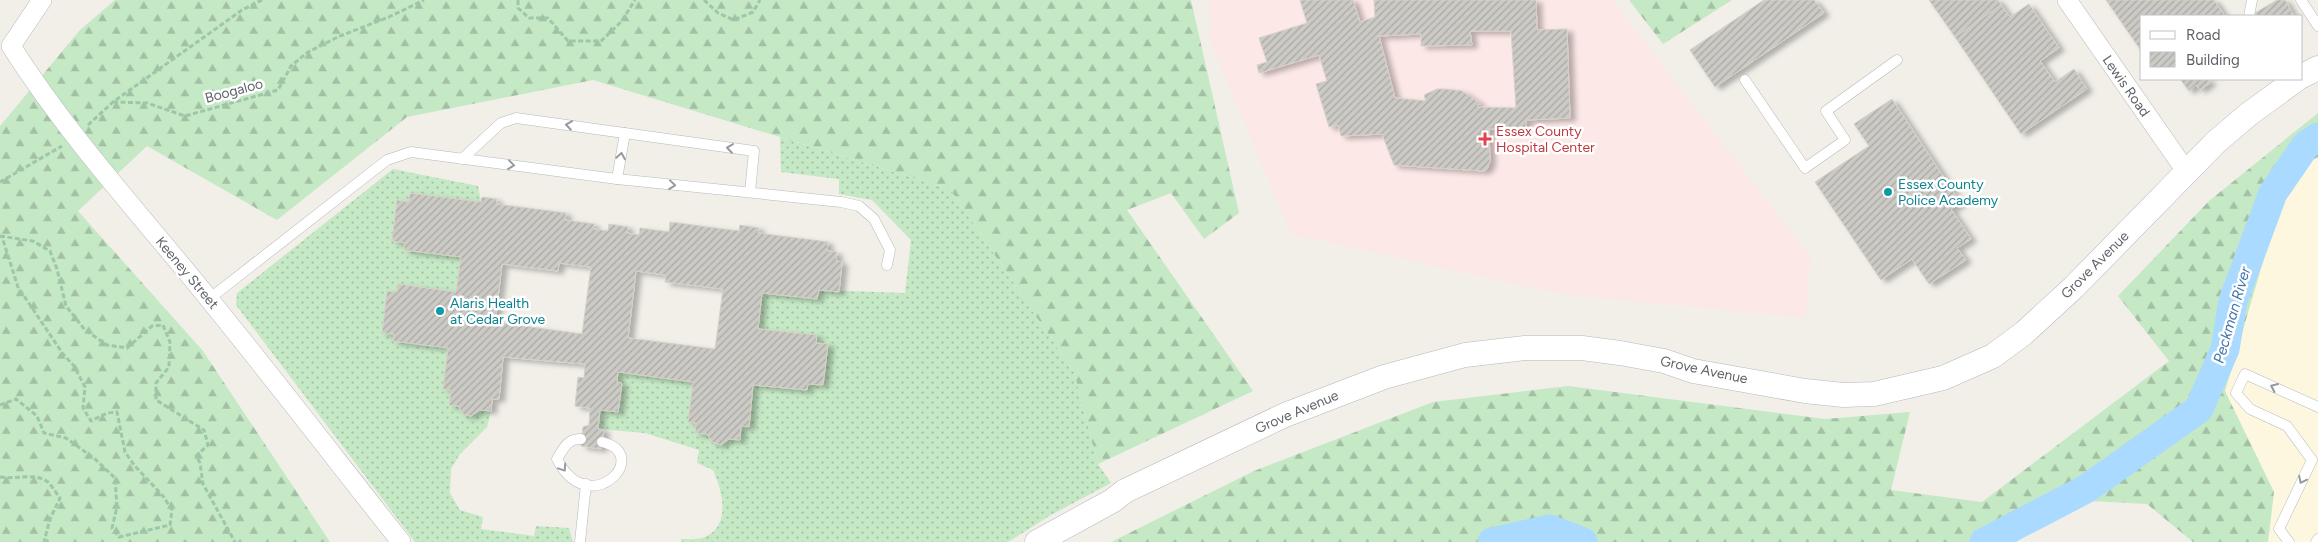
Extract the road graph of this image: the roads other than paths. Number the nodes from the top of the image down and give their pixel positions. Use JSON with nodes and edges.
{"nodes":[{"id":1,"x":42,"y":0,"type":"edge"},
{"id":2,"x":2067,"y":0,"type":"edge"},
{"id":3,"x":2252,"y":0,"type":"edge"},
{"id":4,"x":2301,"y":0,"type":"edge"},
{"id":5,"x":2249,"y":15,"type":"edge"},
{"id":6,"x":2318,"y":26,"type":"edge"},
{"id":7,"x":1897,"y":60,"type":"dead end"},
{"id":8,"x":2318,"y":68,"type":"edge"},
{"id":9,"x":2303,"y":74,"type":"edge"},
{"id":10,"x":1745,"y":80,"type":"dead end"},
{"id":11,"x":2291,"y":80,"type":"edge"},
{"id":12,"x":625,"y":133,"type":"junction"},
{"id":13,"x":462,"y":159,"type":"junction"},
{"id":14,"x":2186,"y":171,"type":"junction"},
{"id":15,"x":617,"y":179,"type":"junction"},
{"id":16,"x":750,"y":192,"type":"junction"},
{"id":17,"x":888,"y":265,"type":"dead end"},
{"id":18,"x":209,"y":299,"type":"junction"},
{"id":19,"x":2318,"y":407,"type":"edge"},
{"id":20,"x":581,"y":439,"type":"dead end"},
{"id":21,"x":602,"y":442,"type":"dead end"},
{"id":22,"x":586,"y":484,"type":"junction"},
{"id":23,"x":401,"y":542,"type":"edge"},
{"id":24,"x":580,"y":542,"type":"edge"},
{"id":25,"x":1037,"y":542,"type":"edge"},
{"id":26,"x":2289,"y":542,"type":"edge"}],
"edges":[{"from":1,"to":18,"type":"street","name":"Keeney Street"},
{"from":2,"to":14,"type":"street","name":"Lewis Road"},
{"from":3,"to":5,"type":"lane"},
{"from":4,"to":6,"type":"lane"},
{"from":7,"to":10,"type":"lane"},
{"from":8,"to":9,"type":"street","name":"Grove Avenue"},
{"from":11,"to":14,"type":"street","name":"Grove Avenue"},
{"from":12,"to":13,"type":"lane","one_way":true},
{"from":15,"to":12,"type":"lane","one_way":true},
{"from":16,"to":12,"type":"lane","one_way":true},
{"from":13,"to":15,"type":"lane","one_way":true},
{"from":13,"to":18,"type":"lane"},
{"from":14,"to":25,"type":"street","name":"Grove Avenue"},
{"from":15,"to":16,"type":"lane","one_way":true},
{"from":16,"to":17,"type":"lane"},
{"from":18,"to":23,"type":"street","name":"Keeney Street"},
{"from":19,"to":26,"type":"lane","one_way":true},
{"from":20,"to":22,"type":"lane","one_way":true},
{"from":21,"to":22,"type":"lane"},
{"from":22,"to":24,"type":"lane"}]}
